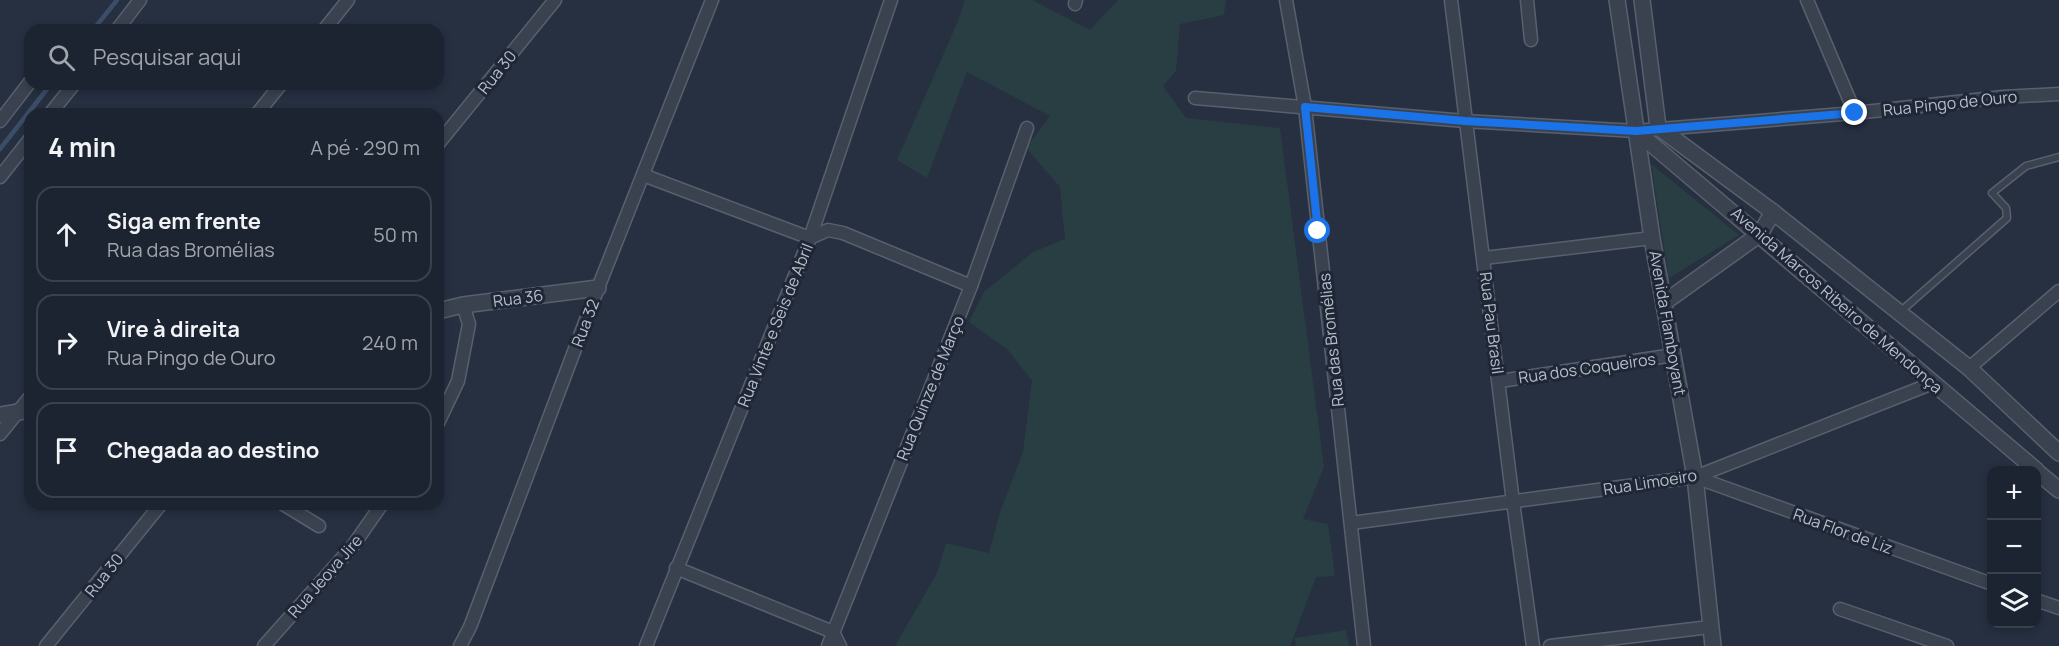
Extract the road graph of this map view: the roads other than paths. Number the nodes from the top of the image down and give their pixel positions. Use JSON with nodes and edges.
{"nodes":[{"id":1,"x":140,"y":0,"type":"edge"},
{"id":2,"x":348,"y":0,"type":"edge"},
{"id":3,"x":555,"y":0,"type":"edge"},
{"id":4,"x":712,"y":0,"type":"edge"},
{"id":5,"x":891,"y":0,"type":"edge"},
{"id":6,"x":1286,"y":0,"type":"edge"},
{"id":7,"x":1451,"y":0,"type":"edge"},
{"id":8,"x":1527,"y":0,"type":"edge"},
{"id":9,"x":1617,"y":0,"type":"edge"},
{"id":10,"x":1642,"y":0,"type":"edge"},
{"id":11,"x":1807,"y":0,"type":"edge"},
{"id":12,"x":122,"y":24,"type":"edge"},
{"id":13,"x":329,"y":24,"type":"edge"},
{"id":14,"x":1531,"y":40,"type":"dead end"},
{"id":15,"x":24,"y":90,"type":"edge"},
{"id":16,"x":69,"y":90,"type":"edge"},
{"id":17,"x":276,"y":90,"type":"edge"},
{"id":18,"x":2059,"y":94,"type":"edge"},
{"id":19,"x":1195,"y":98,"type":"dead end"},
{"id":20,"x":1305,"y":107,"type":"junction"},
{"id":21,"x":55,"y":108,"type":"edge"},
{"id":22,"x":261,"y":108,"type":"edge"},
{"id":23,"x":1855,"y":113,"type":"junction"},
{"id":24,"x":0,"y":121,"type":"edge"},
{"id":25,"x":1465,"y":121,"type":"junction"},
{"id":26,"x":1658,"y":127,"type":"junction"},
{"id":27,"x":1027,"y":128,"type":"dead end"},
{"id":28,"x":1636,"y":131,"type":"junction"},
{"id":29,"x":444,"y":137,"type":"edge"},
{"id":30,"x":24,"y":147,"type":"edge"},
{"id":31,"x":2059,"y":157,"type":"edge"},
{"id":32,"x":643,"y":175,"type":"junction"},
{"id":33,"x":0,"y":177,"type":"edge"},
{"id":34,"x":1773,"y":212,"type":"junction"},
{"id":35,"x":1760,"y":234,"type":"junction"},
{"id":36,"x":810,"y":238,"type":"junction"},
{"id":37,"x":1652,"y":238,"type":"junction"},
{"id":38,"x":1484,"y":258,"type":"junction"},
{"id":39,"x":971,"y":286,"type":"junction"},
{"id":40,"x":598,"y":288,"type":"junction"},
{"id":41,"x":2059,"y":291,"type":"edge"},
{"id":42,"x":1665,"y":302,"type":"junction"},
{"id":43,"x":463,"y":305,"type":"junction"},
{"id":44,"x":444,"y":310,"type":"edge"},
{"id":45,"x":1900,"y":313,"type":"junction"},
{"id":46,"x":1674,"y":355,"type":"junction"},
{"id":47,"x":1969,"y":368,"type":"junction"},
{"id":48,"x":1500,"y":381,"type":"junction"},
{"id":49,"x":1933,"y":383,"type":"junction"},
{"id":50,"x":444,"y":410,"type":"edge"},
{"id":51,"x":24,"y":411,"type":"edge"},
{"id":52,"x":0,"y":415,"type":"edge"},
{"id":53,"x":0,"y":434,"type":"edge"},
{"id":54,"x":2059,"y":453,"type":"edge"},
{"id":55,"x":2030,"y":466,"type":"edge"},
{"id":56,"x":2041,"y":475,"type":"edge"},
{"id":57,"x":1695,"y":477,"type":"junction"},
{"id":58,"x":2059,"y":490,"type":"edge"},
{"id":59,"x":1513,"y":502,"type":"junction"},
{"id":60,"x":156,"y":510,"type":"edge"},
{"id":61,"x":293,"y":510,"type":"edge"},
{"id":62,"x":378,"y":510,"type":"edge"},
{"id":63,"x":1351,"y":523,"type":"junction"},
{"id":64,"x":319,"y":526,"type":"dead end"},
{"id":65,"x":676,"y":568,"type":"junction"},
{"id":66,"x":1987,"y":582,"type":"edge"},
{"id":67,"x":2041,"y":601,"type":"edge"},
{"id":68,"x":2059,"y":608,"type":"edge"},
{"id":69,"x":1840,"y":609,"type":"dead end"},
{"id":70,"x":1710,"y":627,"type":"junction"},
{"id":71,"x":833,"y":632,"type":"junction"},
{"id":72,"x":46,"y":646,"type":"edge"},
{"id":73,"x":264,"y":646,"type":"edge"},
{"id":74,"x":460,"y":646,"type":"edge"},
{"id":75,"x":646,"y":646,"type":"edge"},
{"id":76,"x":828,"y":646,"type":"edge"},
{"id":77,"x":840,"y":646,"type":"edge"},
{"id":78,"x":1364,"y":646,"type":"edge"},
{"id":79,"x":1533,"y":646,"type":"edge"},
{"id":80,"x":1550,"y":646,"type":"edge"},
{"id":81,"x":1713,"y":646,"type":"edge"},
{"id":82,"x":1947,"y":646,"type":"edge"}],
"edges":[{"from":1,"to":12,"type":"street"},
{"from":2,"to":13,"type":"street"},
{"from":3,"to":29,"type":"street","name":"Rua 30"},
{"from":4,"to":32,"type":"street","name":"Rua 32"},
{"from":5,"to":36,"type":"street","name":"Rua Vinte e Seis de Abril"},
{"from":6,"to":20,"type":"street","name":"Rua das Bromélias"},
{"from":7,"to":25,"type":"street","name":"Rua Pau Brasil"},
{"from":8,"to":14,"type":"street"},
{"from":9,"to":28,"type":"street","name":"Avenida Flamboyant"},
{"from":10,"to":26,"type":"street"},
{"from":11,"to":23,"type":"street"},
{"from":15,"to":24,"type":"street"},
{"from":16,"to":21,"type":"street"},
{"from":17,"to":22,"type":"street"},
{"from":18,"to":23,"type":"street","name":"Rua Pingo de Ouro"},
{"from":19,"to":20,"type":"street","name":"Rua Pingo de Ouro"},
{"from":20,"to":25,"type":"street","name":"Rua Pingo de Ouro"},
{"from":20,"to":63,"type":"street","name":"Rua das Bromélias"},
{"from":23,"to":26,"type":"street","name":"Rua Pingo de Ouro"},
{"from":25,"to":28,"type":"street","name":"Rua Pingo de Ouro"},
{"from":25,"to":38,"type":"street","name":"Rua Pau Brasil"},
{"from":26,"to":28,"type":"street","name":"Rua Pingo de Ouro"},
{"from":26,"to":34,"type":"street","name":"Avenida Marcos Ribeiro de Mendonça"},
{"from":27,"to":39,"type":"street","name":"Rua Quinze de Março"},
{"from":28,"to":35,"type":"street","name":"Avenida Marcos Ribeiro de Mendonça"},
{"from":28,"to":37,"type":"street","name":"Avenida Flamboyant"},
{"from":30,"to":33,"type":"street"},
{"from":31,"to":45,"type":"lane"},
{"from":32,"to":36,"type":"street"},
{"from":32,"to":40,"type":"street","name":"Rua 32"},
{"from":34,"to":35,"type":"street"},
{"from":34,"to":45,"type":"street","name":"Avenida Marcos Ribeiro de Mendonça"},
{"from":35,"to":42,"type":"street"},
{"from":35,"to":49,"type":"street","name":"Avenida Marcos Ribeiro de Mendonça"},
{"from":36,"to":39,"type":"street"},
{"from":36,"to":65,"type":"street","name":"Rua Vinte e Seis de Abril"},
{"from":37,"to":38,"type":"street"},
{"from":37,"to":42,"type":"street","name":"Avenida Flamboyant"},
{"from":38,"to":48,"type":"street","name":"Rua Pau Brasil"},
{"from":39,"to":71,"type":"street","name":"Rua Quinze de Março"},
{"from":40,"to":43,"type":"street","name":"Rua 36"},
{"from":40,"to":74,"type":"street","name":"Rua 32"},
{"from":41,"to":47,"type":"street"},
{"from":42,"to":46,"type":"street","name":"Avenida Flamboyant"},
{"from":43,"to":44,"type":"street","name":"Rua 36"},
{"from":43,"to":50,"type":"street"},
{"from":45,"to":47,"type":"street","name":"Avenida Marcos Ribeiro de Mendonça"},
{"from":46,"to":48,"type":"street","name":"Rua dos Coqueiros"},
{"from":46,"to":57,"type":"street","name":"Avenida Flamboyant"},
{"from":47,"to":54,"type":"street","name":"Avenida Marcos Ribeiro de Mendonça"},
{"from":48,"to":59,"type":"street","name":"Rua Pau Brasil"},
{"from":49,"to":55,"type":"street","name":"Avenida Marcos Ribeiro de Mendonça"},
{"from":49,"to":57,"type":"street","name":"Rua Limoeiro"},
{"from":51,"to":52,"type":"street"},
{"from":51,"to":53,"type":"street"},
{"from":56,"to":58,"type":"street","name":"Avenida Marcos Ribeiro de Mendonça"},
{"from":57,"to":59,"type":"street","name":"Rua Limoeiro"},
{"from":57,"to":66,"type":"street","name":"Rua Flor de Liz"},
{"from":57,"to":70,"type":"street","name":"Avenida Flamboyant"},
{"from":59,"to":63,"type":"street","name":"Rua Limoeiro"},
{"from":59,"to":79,"type":"street","name":"Rua Pau Brasil"},
{"from":60,"to":72,"type":"street","name":"Rua 30"},
{"from":61,"to":64,"type":"street"},
{"from":62,"to":73,"type":"street","name":"Rua Jeova Jire"},
{"from":63,"to":78,"type":"street","name":"Rua das Bromélias"},
{"from":65,"to":71,"type":"street"},
{"from":65,"to":75,"type":"street","name":"Rua Vinte e Seis de Abril"},
{"from":67,"to":68,"type":"street"},
{"from":69,"to":82,"type":"street"},
{"from":70,"to":80,"type":"street"},
{"from":70,"to":81,"type":"street","name":"Avenida Flamboyant"},
{"from":71,"to":76,"type":"street","name":"Rua Quinze de Março"},
{"from":71,"to":77,"type":"street"}]}
